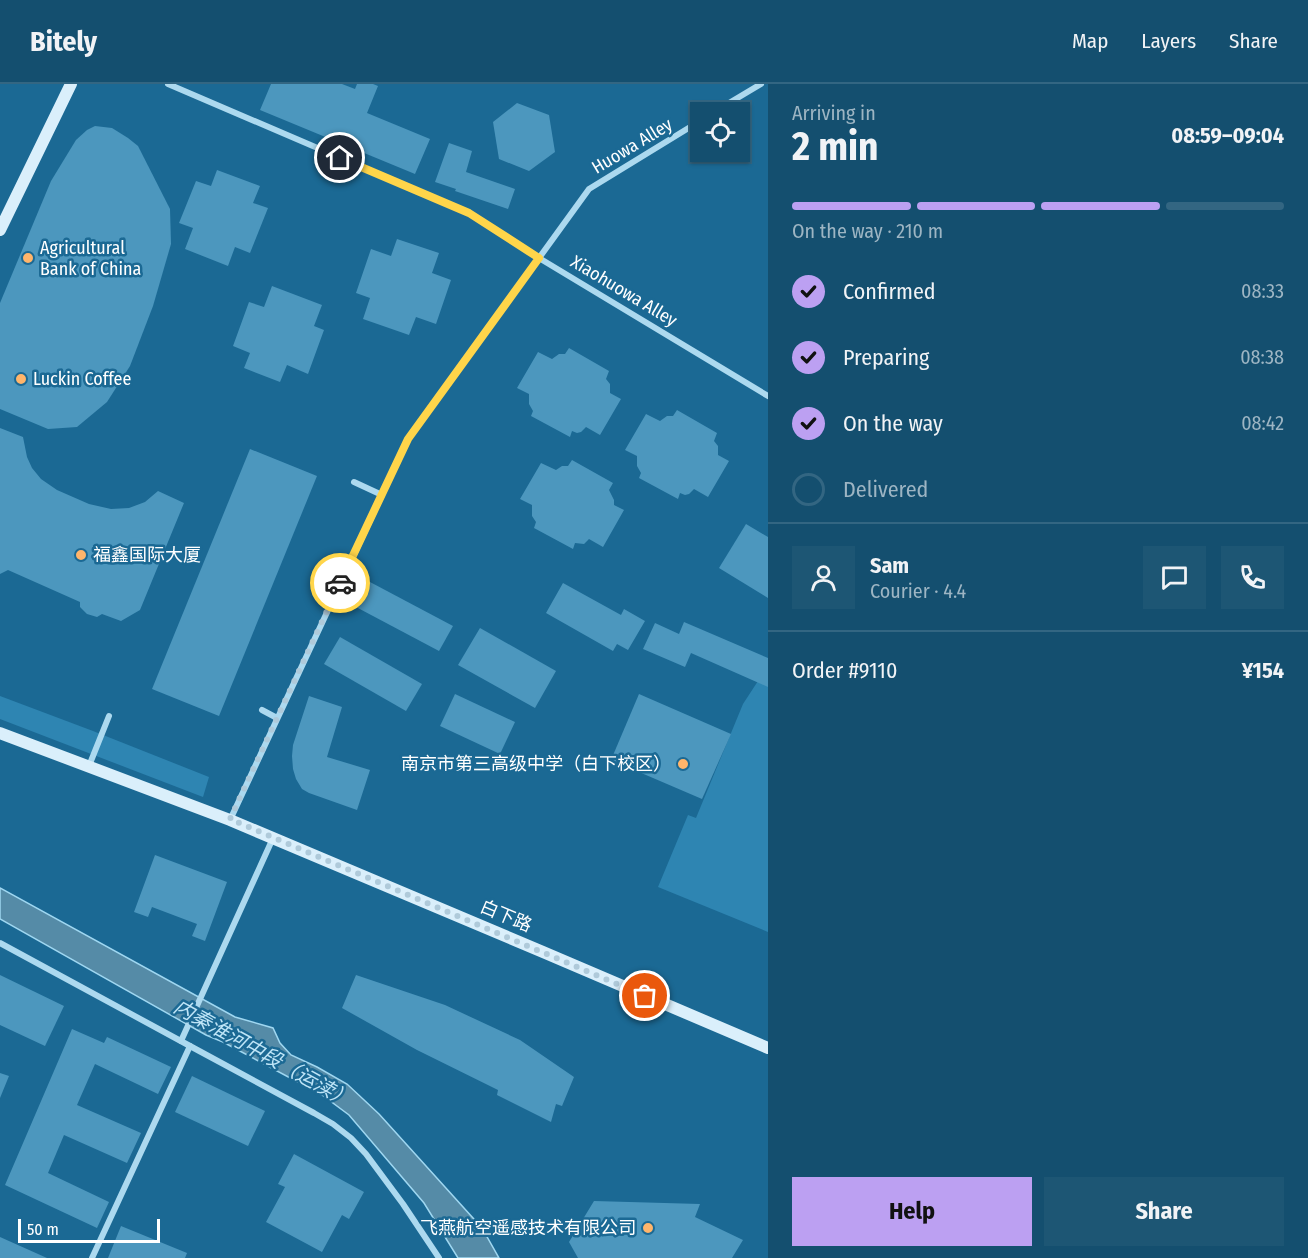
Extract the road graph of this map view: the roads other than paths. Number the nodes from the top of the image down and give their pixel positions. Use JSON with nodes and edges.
{"nodes":[{"id":1,"x":71,"y":84,"type":"edge"},
{"id":2,"x":168,"y":84,"type":"edge"},
{"id":3,"x":761,"y":84,"type":"edge"},
{"id":4,"x":731,"y":102,"type":"edge"},
{"id":5,"x":690,"y":127,"type":"edge"},
{"id":6,"x":0,"y":230,"type":"edge"},
{"id":7,"x":539,"y":258,"type":"junction"},
{"id":8,"x":768,"y":396,"type":"edge"},
{"id":9,"x":354,"y":482,"type":"dead end"},
{"id":10,"x":382,"y":495,"type":"junction"},
{"id":11,"x":262,"y":710,"type":"dead end"},
{"id":12,"x":110,"y":716,"type":"dead end"},
{"id":13,"x":277,"y":718,"type":"junction"},
{"id":14,"x":0,"y":734,"type":"edge"},
{"id":15,"x":89,"y":767,"type":"junction"},
{"id":16,"x":230,"y":819,"type":"junction"},
{"id":17,"x":273,"y":838,"type":"junction"},
{"id":18,"x":0,"y":943,"type":"edge"},
{"id":19,"x":181,"y":1041,"type":"junction"},
{"id":20,"x":190,"y":1046,"type":"junction"},
{"id":21,"x":768,"y":1048,"type":"edge"},
{"id":22,"x":92,"y":1258,"type":"edge"},
{"id":23,"x":440,"y":1258,"type":"edge"}],
"edges":[{"from":1,"to":6,"type":"main road"},
{"from":2,"to":7,"type":"street","name":"Xiaohuowa Alley"},
{"from":3,"to":4,"type":"street"},
{"from":5,"to":7,"type":"street","name":"Huowa Alley"},
{"from":7,"to":8,"type":"street","name":"Xiaohuowa Alley"},
{"from":7,"to":10,"type":"street","name":"Huowa Alley"},
{"from":9,"to":10,"type":"street"},
{"from":10,"to":13,"type":"street","name":"Huowa Alley"},
{"from":11,"to":13,"type":"street"},
{"from":12,"to":15,"type":"street"},
{"from":13,"to":16,"type":"street","name":"Huowa Alley"},
{"from":14,"to":15,"type":"main road","name":"白下路"},
{"from":15,"to":16,"type":"main road","name":"白下路"},
{"from":16,"to":17,"type":"main road","name":"白下路"},
{"from":17,"to":19,"type":"street"},
{"from":17,"to":21,"type":"main road","name":"白下路"},
{"from":18,"to":19,"type":"street"},
{"from":19,"to":20,"type":"street"},
{"from":20,"to":22,"type":"street"},
{"from":20,"to":23,"type":"street"}]}
